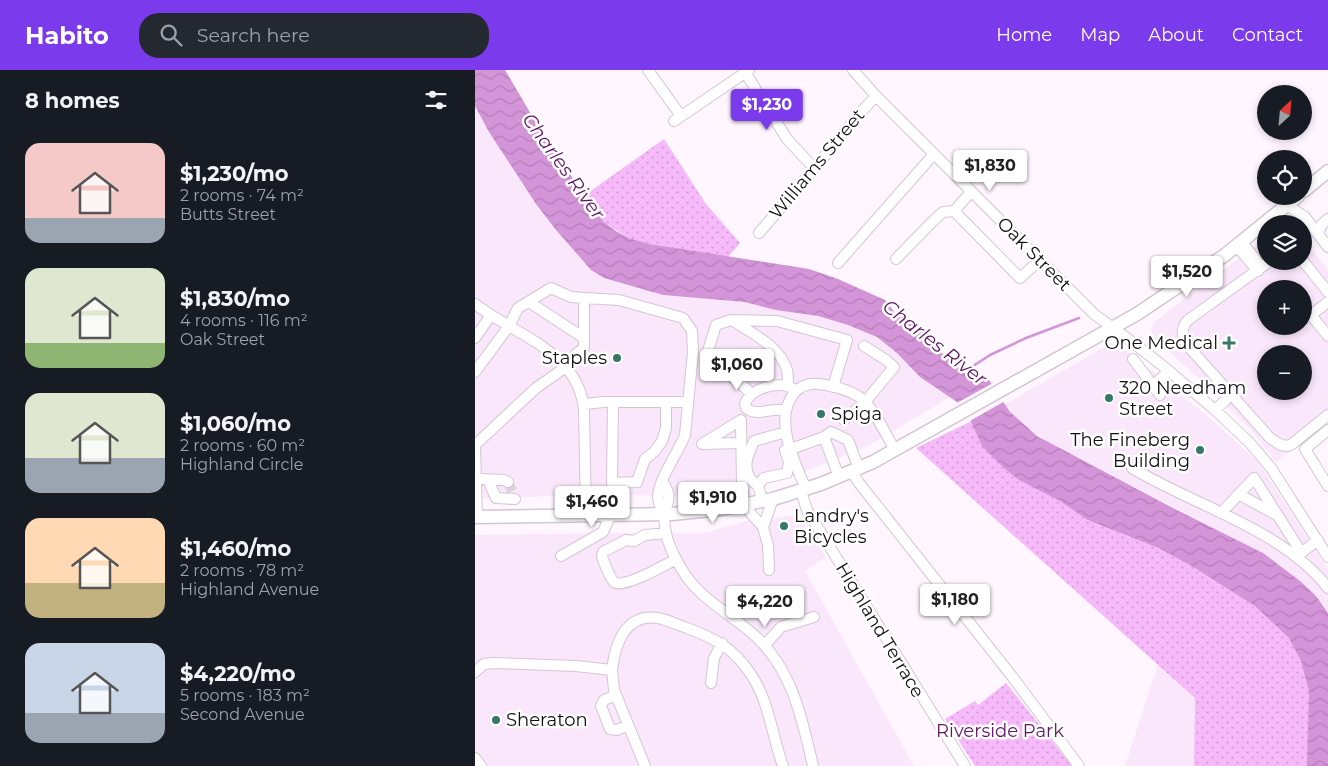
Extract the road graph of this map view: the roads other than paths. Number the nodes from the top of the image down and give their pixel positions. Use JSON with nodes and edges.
{"nodes":[{"id":1,"x":648,"y":70,"type":"edge"},
{"id":2,"x":853,"y":70,"type":"edge"},
{"id":3,"x":747,"y":71,"type":"edge"},
{"id":4,"x":876,"y":96,"type":"junction"},
{"id":5,"x":933,"y":154,"type":"junction"},
{"id":6,"x":815,"y":168,"type":"junction"},
{"id":7,"x":1328,"y":171,"type":"edge"},
{"id":8,"x":1312,"y":184,"type":"edge"},
{"id":9,"x":971,"y":192,"type":"junction"},
{"id":10,"x":1287,"y":205,"type":"joint"},
{"id":11,"x":954,"y":211,"type":"junction"},
{"id":12,"x":1328,"y":219,"type":"edge"},
{"id":13,"x":759,"y":232,"type":"dead end"},
{"id":14,"x":1317,"y":234,"type":"junction"},
{"id":15,"x":1239,"y":244,"type":"junction"},
{"id":16,"x":1328,"y":247,"type":"edge"},
{"id":17,"x":896,"y":259,"type":"dead end"},
{"id":18,"x":1039,"y":260,"type":"junction"},
{"id":19,"x":1257,"y":261,"type":"edge"},
{"id":20,"x":838,"y":263,"type":"dead end"},
{"id":21,"x":1259,"y":270,"type":"edge"},
{"id":22,"x":1310,"y":270,"type":"edge"},
{"id":23,"x":1328,"y":292,"type":"edge"},
{"id":24,"x":584,"y":298,"type":"junction"},
{"id":25,"x":529,"y":302,"type":"junction"},
{"id":26,"x":1328,"y":302,"type":"edge"},
{"id":27,"x":475,"y":304,"type":"edge"},
{"id":28,"x":491,"y":315,"type":"junction"},
{"id":29,"x":731,"y":320,"type":"junction"},
{"id":30,"x":509,"y":326,"type":"junction"},
{"id":31,"x":1113,"y":328,"type":"junction"},
{"id":32,"x":1328,"y":336,"type":"edge"},
{"id":33,"x":475,"y":338,"type":"edge"},
{"id":34,"x":584,"y":338,"type":"junction"},
{"id":35,"x":864,"y":346,"type":"dead end"},
{"id":36,"x":1133,"y":359,"type":"dead end"},
{"id":37,"x":566,"y":367,"type":"junction"},
{"id":38,"x":1169,"y":371,"type":"junction"},
{"id":39,"x":475,"y":372,"type":"edge"},
{"id":40,"x":1153,"y":386,"type":"junction"},
{"id":41,"x":833,"y":387,"type":"junction"},
{"id":42,"x":792,"y":388,"type":"junction"},
{"id":43,"x":752,"y":394,"type":"junction"},
{"id":44,"x":1232,"y":394,"type":"junction"},
{"id":45,"x":1160,"y":395,"type":"dead end"},
{"id":46,"x":613,"y":402,"type":"junction"},
{"id":47,"x":666,"y":402,"type":"junction"},
{"id":48,"x":865,"y":402,"type":"junction"},
{"id":49,"x":584,"y":404,"type":"junction"},
{"id":50,"x":687,"y":404,"type":"junction"},
{"id":51,"x":1215,"y":410,"type":"junction"},
{"id":52,"x":786,"y":411,"type":"junction"},
{"id":53,"x":1328,"y":415,"type":"edge"},
{"id":54,"x":844,"y":420,"type":"dead end"},
{"id":55,"x":783,"y":433,"type":"junction"},
{"id":56,"x":1327,"y":434,"type":"edge"},
{"id":57,"x":824,"y":437,"type":"junction"},
{"id":58,"x":740,"y":444,"type":"dead end"},
{"id":59,"x":475,"y":445,"type":"edge"},
{"id":60,"x":475,"y":449,"type":"edge"},
{"id":61,"x":791,"y":449,"type":"junction"},
{"id":62,"x":895,"y":450,"type":"junction"},
{"id":63,"x":1132,"y":468,"type":"dead end"},
{"id":64,"x":855,"y":470,"type":"junction"},
{"id":65,"x":839,"y":478,"type":"junction"},
{"id":66,"x":482,"y":479,"type":"junction"},
{"id":67,"x":508,"y":482,"type":"dead end"},
{"id":68,"x":758,"y":485,"type":"junction"},
{"id":69,"x":1328,"y":486,"type":"edge"},
{"id":70,"x":803,"y":490,"type":"junction"},
{"id":71,"x":701,"y":491,"type":"dead end"},
{"id":72,"x":1238,"y":494,"type":"junction"},
{"id":73,"x":767,"y":501,"type":"junction"},
{"id":74,"x":744,"y":506,"type":"junction"},
{"id":75,"x":701,"y":512,"type":"junction"},
{"id":76,"x":1221,"y":513,"type":"junction"},
{"id":77,"x":611,"y":514,"type":"junction"},
{"id":78,"x":665,"y":514,"type":"junction"},
{"id":79,"x":586,"y":515,"type":"junction"},
{"id":80,"x":1278,"y":515,"type":"junction"},
{"id":81,"x":519,"y":516,"type":"junction"},
{"id":82,"x":476,"y":517,"type":"edge"},
{"id":83,"x":763,"y":527,"type":"junction"},
{"id":84,"x":666,"y":533,"type":"junction"},
{"id":85,"x":1317,"y":540,"type":"junction"},
{"id":86,"x":1299,"y":554,"type":"junction"},
{"id":87,"x":561,"y":556,"type":"dead end"},
{"id":88,"x":1328,"y":557,"type":"edge"},
{"id":89,"x":676,"y":559,"type":"junction"},
{"id":90,"x":769,"y":570,"type":"dead end"},
{"id":91,"x":1328,"y":588,"type":"edge"},
{"id":92,"x":815,"y":617,"type":"dead end"},
{"id":93,"x":722,"y":643,"type":"junction"},
{"id":94,"x":765,"y":645,"type":"junction"},
{"id":95,"x":612,"y":670,"type":"junction"},
{"id":96,"x":475,"y":672,"type":"edge"},
{"id":97,"x":711,"y":683,"type":"dead end"},
{"id":98,"x":617,"y":695,"type":"junction"},
{"id":99,"x":629,"y":725,"type":"junction"},
{"id":100,"x":475,"y":758,"type":"edge"},
{"id":101,"x":480,"y":766,"type":"edge"},
{"id":102,"x":645,"y":766,"type":"edge"},
{"id":103,"x":783,"y":766,"type":"edge"},
{"id":104,"x":813,"y":766,"type":"edge"},
{"id":105,"x":965,"y":766,"type":"edge"},
{"id":106,"x":1079,"y":766,"type":"edge"}],
"edges":[{"from":1,"to":3,"type":"street"},
{"from":2,"to":4,"type":"street","name":"Oak Street"},
{"from":3,"to":6,"type":"street"},
{"from":4,"to":5,"type":"street","name":"Oak Street"},
{"from":4,"to":6,"type":"street","name":"Williams Street"},
{"from":5,"to":9,"type":"street","name":"Oak Street"},
{"from":5,"to":20,"type":"street"},
{"from":6,"to":13,"type":"street","name":"Williams Street"},
{"from":7,"to":8,"type":"main road"},
{"from":9,"to":11,"type":"street"},
{"from":9,"to":18,"type":"street","name":"Oak Street"},
{"from":10,"to":14,"type":"street"},
{"from":10,"to":15,"type":"main road"},
{"from":11,"to":17,"type":"street"},
{"from":11,"to":18,"type":"street"},
{"from":12,"to":14,"type":"street"},
{"from":14,"to":16,"type":"street"},
{"from":15,"to":19,"type":"street"},
{"from":15,"to":31,"type":"main road"},
{"from":18,"to":31,"type":"street","name":"Oak Street"},
{"from":21,"to":44,"type":"street"},
{"from":22,"to":23,"type":"street"},
{"from":24,"to":25,"type":"street"},
{"from":24,"to":34,"type":"street"},
{"from":24,"to":50,"type":"street"},
{"from":25,"to":30,"type":"street"},
{"from":25,"to":34,"type":"street"},
{"from":26,"to":32,"type":"street"},
{"from":27,"to":28,"type":"street"},
{"from":28,"to":30,"type":"street"},
{"from":28,"to":33,"type":"street"},
{"from":29,"to":41,"type":"street"},
{"from":29,"to":42,"type":"street"},
{"from":29,"to":43,"type":"street"},
{"from":30,"to":37,"type":"street"},
{"from":30,"to":39,"type":"street"},
{"from":31,"to":38,"type":"street","name":"Oak Street"},
{"from":31,"to":62,"type":"main road"},
{"from":34,"to":37,"type":"street"},
{"from":35,"to":48,"type":"street"},
{"from":36,"to":40,"type":"street"},
{"from":37,"to":49,"type":"street"},
{"from":37,"to":59,"type":"street"},
{"from":38,"to":40,"type":"street"},
{"from":38,"to":51,"type":"street","name":"Oak Street"},
{"from":40,"to":45,"type":"street"},
{"from":41,"to":42,"type":"street"},
{"from":41,"to":48,"type":"street"},
{"from":42,"to":43,"type":"street"},
{"from":42,"to":52,"type":"street"},
{"from":43,"to":52,"type":"street"},
{"from":44,"to":51,"type":"street"},
{"from":44,"to":53,"type":"street"},
{"from":46,"to":47,"type":"street"},
{"from":46,"to":47,"type":"street"},
{"from":46,"to":49,"type":"street"},
{"from":47,"to":50,"type":"street"},
{"from":48,"to":54,"type":"street"},
{"from":48,"to":62,"type":"street"},
{"from":49,"to":79,"type":"street"},
{"from":50,"to":78,"type":"street"},
{"from":51,"to":85,"type":"street","name":"Oak Street"},
{"from":52,"to":55,"type":"street"},
{"from":55,"to":61,"type":"street","name":"Highland Terrace"},
{"from":55,"to":68,"type":"street"},
{"from":55,"to":68,"type":"street"},
{"from":56,"to":69,"type":"street"},
{"from":57,"to":61,"type":"street"},
{"from":57,"to":64,"type":"street"},
{"from":57,"to":65,"type":"street"},
{"from":58,"to":74,"type":"street"},
{"from":60,"to":66,"type":"street"},
{"from":61,"to":70,"type":"street","name":"Highland Terrace"},
{"from":62,"to":64,"type":"main road"},
{"from":63,"to":76,"type":"street"},
{"from":64,"to":65,"type":"main road"},
{"from":64,"to":106,"type":"street"},
{"from":65,"to":70,"type":"main road"},
{"from":66,"to":67,"type":"street"},
{"from":66,"to":81,"type":"street"},
{"from":66,"to":82,"type":"street"},
{"from":68,"to":73,"type":"street"},
{"from":70,"to":73,"type":"main road"},
{"from":70,"to":105,"type":"street","name":"Highland Terrace"},
{"from":71,"to":75,"type":"street"},
{"from":72,"to":76,"type":"street"},
{"from":72,"to":80,"type":"street"},
{"from":72,"to":80,"type":"street"},
{"from":73,"to":74,"type":"main road"},
{"from":73,"to":83,"type":"street"},
{"from":74,"to":75,"type":"main road"},
{"from":74,"to":83,"type":"street"},
{"from":75,"to":78,"type":"main road"},
{"from":76,"to":86,"type":"street"},
{"from":77,"to":78,"type":"main road"},
{"from":77,"to":79,"type":"main road"},
{"from":77,"to":87,"type":"street"},
{"from":78,"to":84,"type":"street"},
{"from":79,"to":81,"type":"main road"},
{"from":80,"to":86,"type":"street"},
{"from":81,"to":82,"type":"main road"},
{"from":83,"to":90,"type":"street"},
{"from":84,"to":89,"type":"street"},
{"from":84,"to":89,"type":"street"},
{"from":85,"to":86,"type":"street"},
{"from":85,"to":88,"type":"street","name":"Oak Street"},
{"from":86,"to":91,"type":"street"},
{"from":89,"to":94,"type":"street"},
{"from":92,"to":94,"type":"street"},
{"from":93,"to":95,"type":"street"},
{"from":93,"to":97,"type":"street"},
{"from":93,"to":103,"type":"street"},
{"from":94,"to":104,"type":"street"},
{"from":95,"to":96,"type":"street"},
{"from":95,"to":98,"type":"street"},
{"from":98,"to":99,"type":"street"},
{"from":98,"to":99,"type":"street"},
{"from":99,"to":102,"type":"street"},
{"from":100,"to":101,"type":"street"}]}
